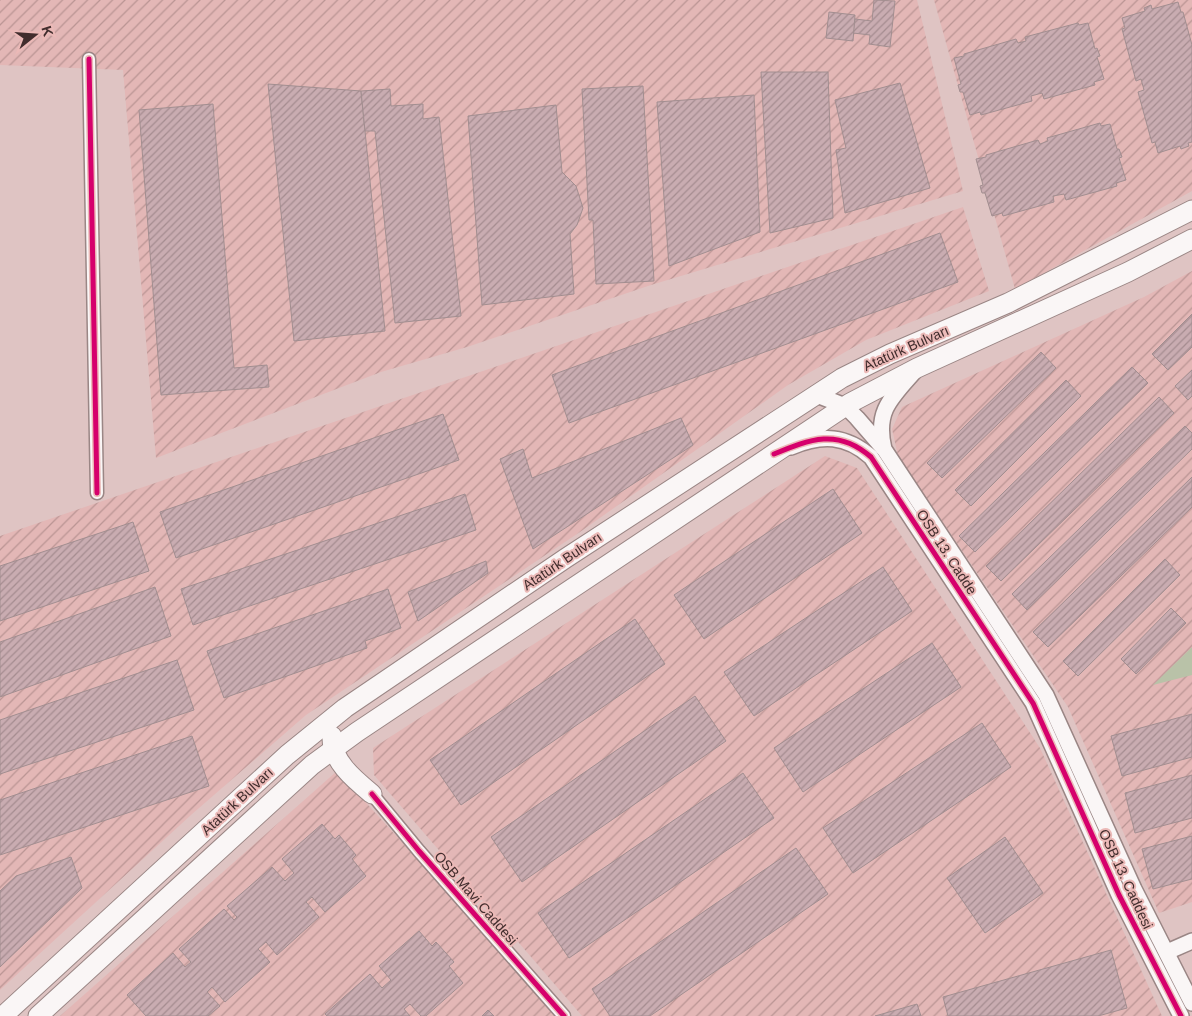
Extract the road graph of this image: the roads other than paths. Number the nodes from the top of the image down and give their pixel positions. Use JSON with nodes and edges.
{"nodes":[{"id":1,"x":89,"y":59,"type":"dead end"},
{"id":2,"x":1192,"y":210,"type":"edge"},
{"id":3,"x":1192,"y":239,"type":"edge"},
{"id":4,"x":917,"y":368,"type":"junction"},
{"id":5,"x":817,"y":394,"type":"junction"},
{"id":6,"x":845,"y":406,"type":"junction"},
{"id":7,"x":884,"y":449,"type":"junction"},
{"id":8,"x":774,"y":454,"type":"junction"},
{"id":9,"x":98,"y":493,"type":"dead end"},
{"id":10,"x":345,"y":708,"type":"junction"},
{"id":11,"x":1060,"y":722,"type":"junction"},
{"id":12,"x":357,"y":732,"type":"junction"},
{"id":13,"x":1046,"y":732,"type":"junction"},
{"id":14,"x":1068,"y":741,"type":"junction"},
{"id":15,"x":333,"y":748,"type":"junction"},
{"id":16,"x":1055,"y":750,"type":"junction"},
{"id":17,"x":372,"y":794,"type":"junction"},
{"id":18,"x":1192,"y":941,"type":"edge"},
{"id":19,"x":1167,"y":952,"type":"junction"},
{"id":20,"x":1192,"y":1003,"type":"edge"},
{"id":21,"x":3,"y":1016,"type":"edge"},
{"id":22,"x":38,"y":1016,"type":"edge"},
{"id":23,"x":564,"y":1016,"type":"edge"},
{"id":24,"x":1181,"y":1016,"type":"edge"}],
"edges":[{"from":1,"to":9,"type":"street"},
{"from":2,"to":5,"type":"main road","name":"Atatürk Bulvarı"},
{"from":3,"to":4,"type":"main road","name":"Atatürk Bulvarı"},
{"from":4,"to":6,"type":"main road","name":"Atatürk Bulvarı"},
{"from":4,"to":7,"type":"street","name":"OSB 13. Caddesi"},
{"from":5,"to":6,"type":"street"},
{"from":5,"to":10,"type":"main road","name":"Atatürk Bulvarı"},
{"from":6,"to":7,"type":"street"},
{"from":6,"to":8,"type":"main road","name":"Atatürk Bulvarı"},
{"from":7,"to":11,"type":"street","name":"OSB 13. Caddesi"},
{"from":8,"to":12,"type":"main road","name":"Atatürk Bulvarı"},
{"from":8,"to":13,"type":"street","name":"OSB 13. Cadde"},
{"from":10,"to":15,"type":"main road"},
{"from":10,"to":21,"type":"main road","name":"Atatürk Bulvarı"},
{"from":11,"to":13,"type":"street"},
{"from":11,"to":14,"type":"street","name":"OSB 13. Caddesi"},
{"from":12,"to":15,"type":"main road","name":"Atatürk Bulvarı"},
{"from":12,"to":17,"type":"main road"},
{"from":13,"to":16,"type":"street","name":"OSB 13. Cadde"},
{"from":14,"to":16,"type":"street"},
{"from":14,"to":19,"type":"street","name":"OSB 13. Caddesi"},
{"from":15,"to":17,"type":"main road"},
{"from":15,"to":22,"type":"main road","name":"Atatürk Bulvarı"},
{"from":16,"to":24,"type":"street","name":"OSB 13. Caddesi"},
{"from":17,"to":23,"type":"street","name":"OSB Mavi Caddesi"},
{"from":18,"to":19,"type":"street"},
{"from":19,"to":20,"type":"street","name":"OSB 13. Caddesi"}]}
